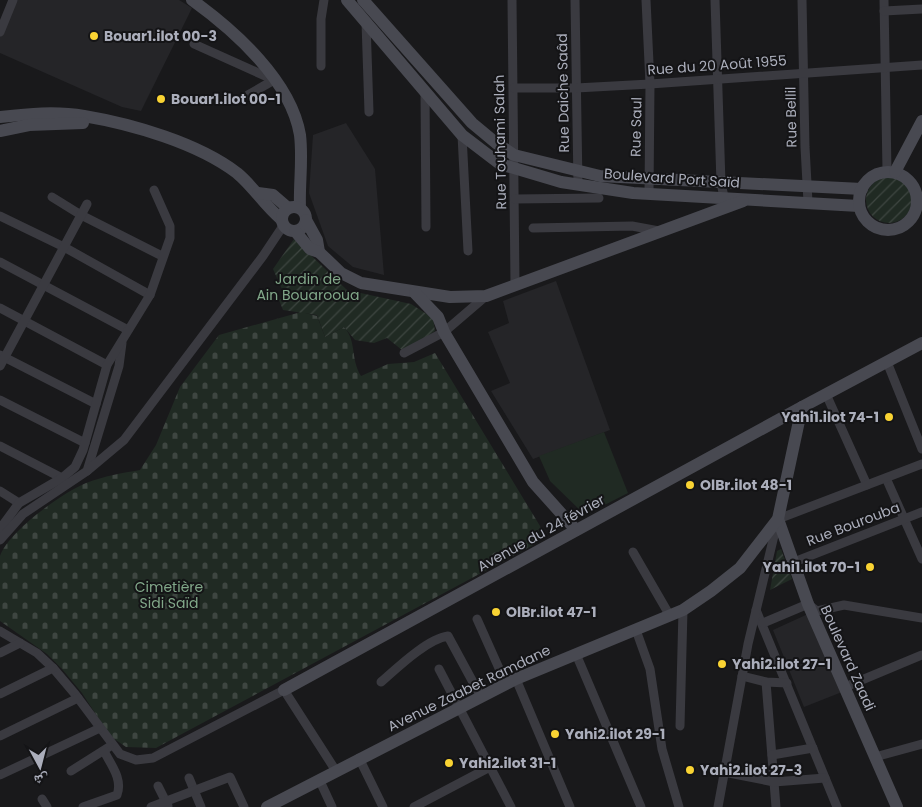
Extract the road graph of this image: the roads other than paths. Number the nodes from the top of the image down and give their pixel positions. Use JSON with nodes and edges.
{"nodes":[{"id":1,"x":13,"y":0,"type":"edge"},
{"id":2,"x":192,"y":0,"type":"edge"},
{"id":3,"x":324,"y":0,"type":"edge"},
{"id":4,"x":347,"y":0,"type":"edge"},
{"id":5,"x":512,"y":0,"type":"edge"},
{"id":6,"x":575,"y":0,"type":"edge"},
{"id":7,"x":646,"y":0,"type":"edge"},
{"id":8,"x":715,"y":0,"type":"edge"},
{"id":9,"x":802,"y":0,"type":"edge"},
{"id":10,"x":884,"y":0,"type":"edge"},
{"id":11,"x":363,"y":1,"type":"edge"},
{"id":12,"x":922,"y":9,"type":"edge"},
{"id":13,"x":884,"y":11,"type":"junction"},
{"id":14,"x":366,"y":23,"type":"junction"},
{"id":15,"x":0,"y":32,"type":"edge"},
{"id":16,"x":194,"y":44,"type":"dead end"},
{"id":17,"x":922,"y":65,"type":"edge"},
{"id":18,"x":321,"y":66,"type":"dead end"},
{"id":19,"x":886,"y":69,"type":"junction"},
{"id":20,"x":804,"y":72,"type":"junction"},
{"id":21,"x":718,"y":79,"type":"junction"},
{"id":22,"x":274,"y":80,"type":"junction"},
{"id":23,"x":650,"y":84,"type":"junction"},
{"id":24,"x":514,"y":88,"type":"junction"},
{"id":25,"x":576,"y":88,"type":"junction"},
{"id":26,"x":425,"y":91,"type":"junction"},
{"id":27,"x":248,"y":95,"type":"dead end"},
{"id":28,"x":369,"y":112,"type":"dead end"},
{"id":29,"x":0,"y":117,"type":"edge"},
{"id":30,"x":922,"y":121,"type":"edge"},
{"id":31,"x":116,"y":123,"type":"junction"},
{"id":32,"x":0,"y":131,"type":"edge"},
{"id":33,"x":462,"y":135,"type":"junction"},
{"id":34,"x":514,"y":155,"type":"junction"},
{"id":35,"x":514,"y":169,"type":"junction"},
{"id":36,"x":578,"y":171,"type":"junction"},
{"id":37,"x":891,"y":172,"type":"junction"},
{"id":38,"x":649,"y":180,"type":"junction"},
{"id":39,"x":721,"y":183,"type":"junction"},
{"id":40,"x":578,"y":185,"type":"junction"},
{"id":41,"x":807,"y":186,"type":"junction"},
{"id":42,"x":862,"y":189,"type":"junction"},
{"id":43,"x":154,"y":190,"type":"dead end"},
{"id":44,"x":258,"y":193,"type":"junction"},
{"id":45,"x":919,"y":193,"type":"edge"},
{"id":46,"x":649,"y":194,"type":"junction"},
{"id":47,"x":52,"y":196,"type":"dead end"},
{"id":48,"x":724,"y":197,"type":"junction"},
{"id":49,"x":599,"y":198,"type":"dead end"},
{"id":50,"x":515,"y":199,"type":"junction"},
{"id":51,"x":748,"y":199,"type":"junction"},
{"id":52,"x":808,"y":202,"type":"junction"},
{"id":53,"x":87,"y":204,"type":"dead end"},
{"id":54,"x":859,"y":206,"type":"junction"},
{"id":55,"x":920,"y":206,"type":"edge"},
{"id":56,"x":294,"y":208,"type":"junction"},
{"id":57,"x":81,"y":215,"type":"junction"},
{"id":58,"x":0,"y":216,"type":"edge"},
{"id":59,"x":306,"y":220,"type":"junction"},
{"id":60,"x":286,"y":225,"type":"junction"},
{"id":61,"x":426,"y":227,"type":"dead end"},
{"id":62,"x":533,"y":228,"type":"dead end"},
{"id":63,"x":659,"y":232,"type":"junction"},
{"id":64,"x":64,"y":247,"type":"junction"},
{"id":65,"x":468,"y":251,"type":"dead end"},
{"id":66,"x":319,"y":252,"type":"junction"},
{"id":67,"x":162,"y":256,"type":"junction"},
{"id":68,"x":0,"y":262,"type":"edge"},
{"id":69,"x":515,"y":284,"type":"junction"},
{"id":70,"x":44,"y":285,"type":"junction"},
{"id":71,"x":415,"y":293,"type":"junction"},
{"id":72,"x":150,"y":295,"type":"junction"},
{"id":73,"x":486,"y":296,"type":"junction"},
{"id":74,"x":0,"y":308,"type":"edge"},
{"id":75,"x":24,"y":320,"type":"junction"},
{"id":76,"x":444,"y":332,"type":"junction"},
{"id":77,"x":126,"y":334,"type":"junction"},
{"id":78,"x":922,"y":343,"type":"edge"},
{"id":79,"x":404,"y":353,"type":"dead end"},
{"id":80,"x":2,"y":359,"type":"edge"},
{"id":81,"x":887,"y":362,"type":"junction"},
{"id":82,"x":107,"y":365,"type":"junction"},
{"id":83,"x":826,"y":394,"type":"junction"},
{"id":84,"x":0,"y":400,"type":"edge"},
{"id":85,"x":96,"y":404,"type":"junction"},
{"id":86,"x":802,"y":406,"type":"junction"},
{"id":87,"x":85,"y":443,"type":"junction"},
{"id":88,"x":0,"y":446,"type":"edge"},
{"id":89,"x":922,"y":449,"type":"edge"},
{"id":90,"x":922,"y":464,"type":"edge"},
{"id":91,"x":87,"y":472,"type":"junction"},
{"id":92,"x":62,"y":478,"type":"junction"},
{"id":93,"x":886,"y":478,"type":"junction"},
{"id":94,"x":866,"y":485,"type":"junction"},
{"id":95,"x":0,"y":491,"type":"edge"},
{"id":96,"x":20,"y":503,"type":"junction"},
{"id":97,"x":922,"y":512,"type":"edge"},
{"id":98,"x":778,"y":519,"type":"junction"},
{"id":99,"x":904,"y":519,"type":"junction"},
{"id":100,"x":576,"y":530,"type":"junction"},
{"id":101,"x":1,"y":536,"type":"edge"},
{"id":102,"x":633,"y":552,"type":"dead end"},
{"id":103,"x":922,"y":559,"type":"edge"},
{"id":104,"x":794,"y":562,"type":"junction"},
{"id":105,"x":808,"y":604,"type":"junction"},
{"id":106,"x":683,"y":610,"type":"junction"},
{"id":107,"x":756,"y":610,"type":"junction"},
{"id":108,"x":670,"y":616,"type":"junction"},
{"id":109,"x":922,"y":618,"type":"edge"},
{"id":110,"x":477,"y":619,"type":"dead end"},
{"id":111,"x":763,"y":623,"type":"junction"},
{"id":112,"x":636,"y":630,"type":"junction"},
{"id":113,"x":0,"y":631,"type":"edge"},
{"id":114,"x":20,"y":643,"type":"junction"},
{"id":115,"x":0,"y":653,"type":"edge"},
{"id":116,"x":576,"y":654,"type":"junction"},
{"id":117,"x":922,"y":655,"type":"edge"},
{"id":118,"x":53,"y":668,"type":"junction"},
{"id":119,"x":439,"y":669,"type":"dead end"},
{"id":120,"x":742,"y":676,"type":"junction"},
{"id":121,"x":511,"y":681,"type":"junction"},
{"id":122,"x":380,"y":682,"type":"dead end"},
{"id":123,"x":766,"y":682,"type":"junction"},
{"id":124,"x":787,"y":683,"type":"junction"},
{"id":125,"x":845,"y":687,"type":"junction"},
{"id":126,"x":284,"y":690,"type":"junction"},
{"id":127,"x":0,"y":694,"type":"edge"},
{"id":128,"x":481,"y":696,"type":"junction"},
{"id":129,"x":78,"y":698,"type":"junction"},
{"id":130,"x":459,"y":707,"type":"junction"},
{"id":131,"x":680,"y":726,"type":"dead end"},
{"id":132,"x":100,"y":728,"type":"junction"},
{"id":133,"x":0,"y":736,"type":"edge"},
{"id":134,"x":922,"y":744,"type":"edge"},
{"id":135,"x":114,"y":745,"type":"junction"},
{"id":136,"x":813,"y":748,"type":"junction"},
{"id":137,"x":104,"y":750,"type":"junction"},
{"id":138,"x":772,"y":755,"type":"junction"},
{"id":139,"x":875,"y":757,"type":"junction"},
{"id":140,"x":359,"y":758,"type":"junction"},
{"id":141,"x":490,"y":768,"type":"junction"},
{"id":142,"x":71,"y":771,"type":"dead end"},
{"id":143,"x":336,"y":771,"type":"junction"},
{"id":144,"x":724,"y":772,"type":"junction"},
{"id":145,"x":0,"y":775,"type":"edge"},
{"id":146,"x":189,"y":778,"type":"dead end"},
{"id":147,"x":825,"y":778,"type":"junction"},
{"id":148,"x":319,"y":779,"type":"junction"},
{"id":149,"x":774,"y":782,"type":"junction"},
{"id":150,"x":158,"y":786,"type":"dead end"},
{"id":151,"x":195,"y":792,"type":"junction"},
{"id":152,"x":167,"y":804,"type":"edge"},
{"id":153,"x":86,"y":806,"type":"edge"},
{"id":154,"x":270,"y":806,"type":"edge"},
{"id":155,"x":151,"y":807,"type":"edge"},
{"id":156,"x":201,"y":807,"type":"edge"},
{"id":157,"x":244,"y":807,"type":"edge"},
{"id":158,"x":332,"y":807,"type":"edge"},
{"id":159,"x":383,"y":807,"type":"edge"},
{"id":160,"x":414,"y":807,"type":"edge"},
{"id":161,"x":510,"y":807,"type":"edge"},
{"id":162,"x":570,"y":807,"type":"edge"},
{"id":163,"x":641,"y":807,"type":"edge"},
{"id":164,"x":679,"y":807,"type":"edge"},
{"id":165,"x":718,"y":807,"type":"edge"},
{"id":166,"x":776,"y":807,"type":"edge"},
{"id":167,"x":837,"y":807,"type":"edge"},
{"id":168,"x":897,"y":807,"type":"edge"}],
"edges":[{"from":1,"to":15,"type":"street"},
{"from":2,"to":22,"type":"main road"},
{"from":3,"to":18,"type":"street"},
{"from":4,"to":14,"type":"main road","name":"Boulevard Port Saïd"},
{"from":5,"to":24,"type":"street","name":"Rue Touhami Salah"},
{"from":6,"to":25,"type":"street","name":"Rue Daiche Saâd"},
{"from":7,"to":23,"type":"street","name":"Rue Saul"},
{"from":8,"to":21,"type":"street"},
{"from":9,"to":20,"type":"street","name":"Rue Bellil"},
{"from":10,"to":13,"type":"street"},
{"from":11,"to":14,"type":"street"},
{"from":11,"to":34,"type":"main road"},
{"from":12,"to":13,"type":"street"},
{"from":13,"to":19,"type":"street"},
{"from":14,"to":26,"type":"main road","name":"Boulevard Port Saïd"},
{"from":14,"to":28,"type":"street"},
{"from":16,"to":22,"type":"street"},
{"from":17,"to":19,"type":"street","name":"Rue du 20 Août 1955"},
{"from":19,"to":20,"type":"street","name":"Rue du 20 Août 1955"},
{"from":19,"to":37,"type":"street"},
{"from":20,"to":21,"type":"street","name":"Rue du 20 Août 1955"},
{"from":20,"to":41,"type":"street","name":"Rue Bellil"},
{"from":21,"to":23,"type":"street","name":"Rue du 20 Août 1955"},
{"from":21,"to":39,"type":"street"},
{"from":22,"to":27,"type":"street"},
{"from":22,"to":56,"type":"main road"},
{"from":23,"to":25,"type":"street","name":"Rue du 20 Août 1955"},
{"from":23,"to":38,"type":"street","name":"Rue Saul"},
{"from":24,"to":25,"type":"street","name":"Rue du 20 Août 1955"},
{"from":24,"to":34,"type":"street","name":"Rue Touhami Salah"},
{"from":25,"to":36,"type":"street","name":"Rue Daiche Saâd"},
{"from":26,"to":33,"type":"main road","name":"Boulevard Port Saïd"},
{"from":26,"to":61,"type":"street"},
{"from":29,"to":31,"type":"main road"},
{"from":30,"to":37,"type":"main road"},
{"from":31,"to":32,"type":"main road"},
{"from":31,"to":44,"type":"main road"},
{"from":33,"to":35,"type":"main road","name":"Boulevard Port Saïd"},
{"from":33,"to":65,"type":"street"},
{"from":34,"to":35,"type":"street","name":"Rue Touhami Salah"},
{"from":34,"to":36,"type":"main road"},
{"from":35,"to":40,"type":"main road","name":"Boulevard Port Saïd"},
{"from":35,"to":50,"type":"street","name":"Rue Touhami Salah"},
{"from":36,"to":38,"type":"main road"},
{"from":36,"to":40,"type":"street","name":"Rue Daiche Saâd"},
{"from":37,"to":42,"type":"main road"},
{"from":37,"to":45,"type":"main road"},
{"from":38,"to":39,"type":"main road"},
{"from":38,"to":46,"type":"street","name":"Rue Saul"},
{"from":39,"to":41,"type":"main road"},
{"from":39,"to":48,"type":"street"},
{"from":40,"to":46,"type":"main road","name":"Boulevard Port Saïd"},
{"from":41,"to":42,"type":"main road"},
{"from":41,"to":52,"type":"street","name":"Rue Bellil"},
{"from":42,"to":54,"type":"main road"},
{"from":43,"to":67,"type":"street"},
{"from":44,"to":56,"type":"main road"},
{"from":44,"to":60,"type":"main road"},
{"from":45,"to":55,"type":"main road"},
{"from":46,"to":48,"type":"main road","name":"Boulevard Port Saïd"},
{"from":47,"to":57,"type":"street"},
{"from":48,"to":51,"type":"main road","name":"Boulevard Port Saïd"},
{"from":49,"to":50,"type":"street"},
{"from":50,"to":69,"type":"street","name":"Rue Touhami Salah"},
{"from":51,"to":52,"type":"main road","name":"Boulevard Port Saïd"},
{"from":51,"to":63,"type":"main road"},
{"from":52,"to":54,"type":"main road","name":"Boulevard Port Saïd"},
{"from":53,"to":57,"type":"street"},
{"from":54,"to":55,"type":"main road"},
{"from":56,"to":59,"type":"main road"},
{"from":56,"to":60,"type":"main road"},
{"from":57,"to":64,"type":"street"},
{"from":57,"to":67,"type":"street"},
{"from":58,"to":64,"type":"street"},
{"from":59,"to":60,"type":"main road"},
{"from":59,"to":66,"type":"main road"},
{"from":60,"to":66,"type":"main road"},
{"from":60,"to":91,"type":"street"},
{"from":62,"to":63,"type":"street"},
{"from":63,"to":69,"type":"main road"},
{"from":64,"to":70,"type":"street"},
{"from":64,"to":72,"type":"street"},
{"from":66,"to":71,"type":"main road"},
{"from":67,"to":72,"type":"street"},
{"from":68,"to":70,"type":"street"},
{"from":69,"to":73,"type":"main road"},
{"from":70,"to":75,"type":"street"},
{"from":70,"to":77,"type":"street"},
{"from":71,"to":73,"type":"main road"},
{"from":71,"to":76,"type":"main road"},
{"from":72,"to":77,"type":"street"},
{"from":73,"to":76,"type":"street"},
{"from":74,"to":75,"type":"street"},
{"from":75,"to":80,"type":"street"},
{"from":75,"to":82,"type":"street"},
{"from":76,"to":79,"type":"street"},
{"from":76,"to":100,"type":"main road"},
{"from":77,"to":82,"type":"street"},
{"from":77,"to":91,"type":"street"},
{"from":78,"to":81,"type":"main road","name":"Avenue du 24 février"},
{"from":80,"to":85,"type":"street"},
{"from":81,"to":83,"type":"main road","name":"Avenue du 24 février"},
{"from":81,"to":89,"type":"street"},
{"from":82,"to":85,"type":"street"},
{"from":83,"to":86,"type":"main road","name":"Avenue du 24 février"},
{"from":83,"to":94,"type":"street"},
{"from":84,"to":87,"type":"street"},
{"from":85,"to":87,"type":"street"},
{"from":86,"to":98,"type":"main road","name":"Avenue Zaabet Ramdane"},
{"from":86,"to":100,"type":"main road","name":"Avenue du 24 février"},
{"from":87,"to":92,"type":"street"},
{"from":88,"to":92,"type":"street"},
{"from":90,"to":93,"type":"street"},
{"from":91,"to":101,"type":"street"},
{"from":92,"to":96,"type":"street"},
{"from":93,"to":94,"type":"street"},
{"from":93,"to":99,"type":"street"},
{"from":94,"to":98,"type":"street"},
{"from":95,"to":96,"type":"street"},
{"from":96,"to":101,"type":"street"},
{"from":97,"to":99,"type":"street","name":"Rue Bourouba"},
{"from":98,"to":104,"type":"main road","name":"Boulevard Zaadi"},
{"from":98,"to":106,"type":"main road","name":"Avenue Zaabet Ramdane"},
{"from":98,"to":107,"type":"street"},
{"from":99,"to":103,"type":"street"},
{"from":99,"to":104,"type":"street","name":"Rue Bourouba"},
{"from":100,"to":126,"type":"main road","name":"Avenue du 24 février"},
{"from":102,"to":108,"type":"street"},
{"from":104,"to":105,"type":"main road","name":"Boulevard Zaadi"},
{"from":105,"to":109,"type":"street"},
{"from":105,"to":111,"type":"street"},
{"from":105,"to":125,"type":"main road","name":"Boulevard Zaadi"},
{"from":106,"to":108,"type":"main road","name":"Avenue Zaabet Ramdane"},
{"from":106,"to":131,"type":"street"},
{"from":107,"to":111,"type":"street"},
{"from":107,"to":120,"type":"street"},
{"from":108,"to":112,"type":"main road","name":"Avenue Zaabet Ramdane"},
{"from":110,"to":121,"type":"street"},
{"from":111,"to":124,"type":"street"},
{"from":112,"to":116,"type":"main road","name":"Avenue Zaabet Ramdane"},
{"from":112,"to":164,"type":"street"},
{"from":113,"to":114,"type":"street","name":"Avenue du 24 février"},
{"from":114,"to":115,"type":"street"},
{"from":114,"to":118,"type":"street","name":"Avenue du 24 février"},
{"from":116,"to":121,"type":"main road","name":"Avenue Zaabet Ramdane"},
{"from":116,"to":163,"type":"street"},
{"from":117,"to":125,"type":"street"},
{"from":118,"to":127,"type":"street"},
{"from":118,"to":129,"type":"street","name":"Avenue du 24 février"},
{"from":119,"to":130,"type":"street"},
{"from":120,"to":123,"type":"street"},
{"from":120,"to":144,"type":"street"},
{"from":121,"to":128,"type":"main road","name":"Avenue Zaabet Ramdane"},
{"from":121,"to":162,"type":"street"},
{"from":122,"to":128,"type":"street"},
{"from":123,"to":124,"type":"street"},
{"from":123,"to":138,"type":"street"},
{"from":124,"to":136,"type":"street"},
{"from":125,"to":139,"type":"main road","name":"Boulevard Zaadi"},
{"from":126,"to":135,"type":"street","name":"Avenue du 24 février"},
{"from":126,"to":143,"type":"street"},
{"from":128,"to":130,"type":"main road","name":"Avenue Zaabet Ramdane"},
{"from":129,"to":132,"type":"street","name":"Avenue du 24 février"},
{"from":129,"to":133,"type":"street"},
{"from":130,"to":140,"type":"main road","name":"Avenue Zaabet Ramdane"},
{"from":130,"to":141,"type":"street"},
{"from":132,"to":135,"type":"street","name":"Avenue du 24 février"},
{"from":132,"to":145,"type":"street"},
{"from":134,"to":139,"type":"street"},
{"from":135,"to":137,"type":"street"},
{"from":136,"to":138,"type":"street"},
{"from":136,"to":147,"type":"street"},
{"from":137,"to":142,"type":"street"},
{"from":137,"to":153,"type":"street"},
{"from":138,"to":149,"type":"street"},
{"from":139,"to":168,"type":"main road","name":"Boulevard Zaadi"},
{"from":140,"to":143,"type":"main road","name":"Avenue Zaabet Ramdane"},
{"from":140,"to":159,"type":"street"},
{"from":141,"to":160,"type":"street"},
{"from":141,"to":161,"type":"street"},
{"from":143,"to":148,"type":"main road","name":"Avenue Zaabet Ramdane"},
{"from":144,"to":149,"type":"street"},
{"from":144,"to":165,"type":"street"},
{"from":146,"to":151,"type":"street"},
{"from":147,"to":149,"type":"street"},
{"from":147,"to":167,"type":"street"},
{"from":148,"to":154,"type":"main road","name":"Avenue Zaabet Ramdane"},
{"from":148,"to":158,"type":"street"},
{"from":149,"to":166,"type":"street"},
{"from":150,"to":152,"type":"street"},
{"from":151,"to":152,"type":"street"},
{"from":151,"to":156,"type":"street"},
{"from":151,"to":157,"type":"street"},
{"from":152,"to":155,"type":"street"}]}
